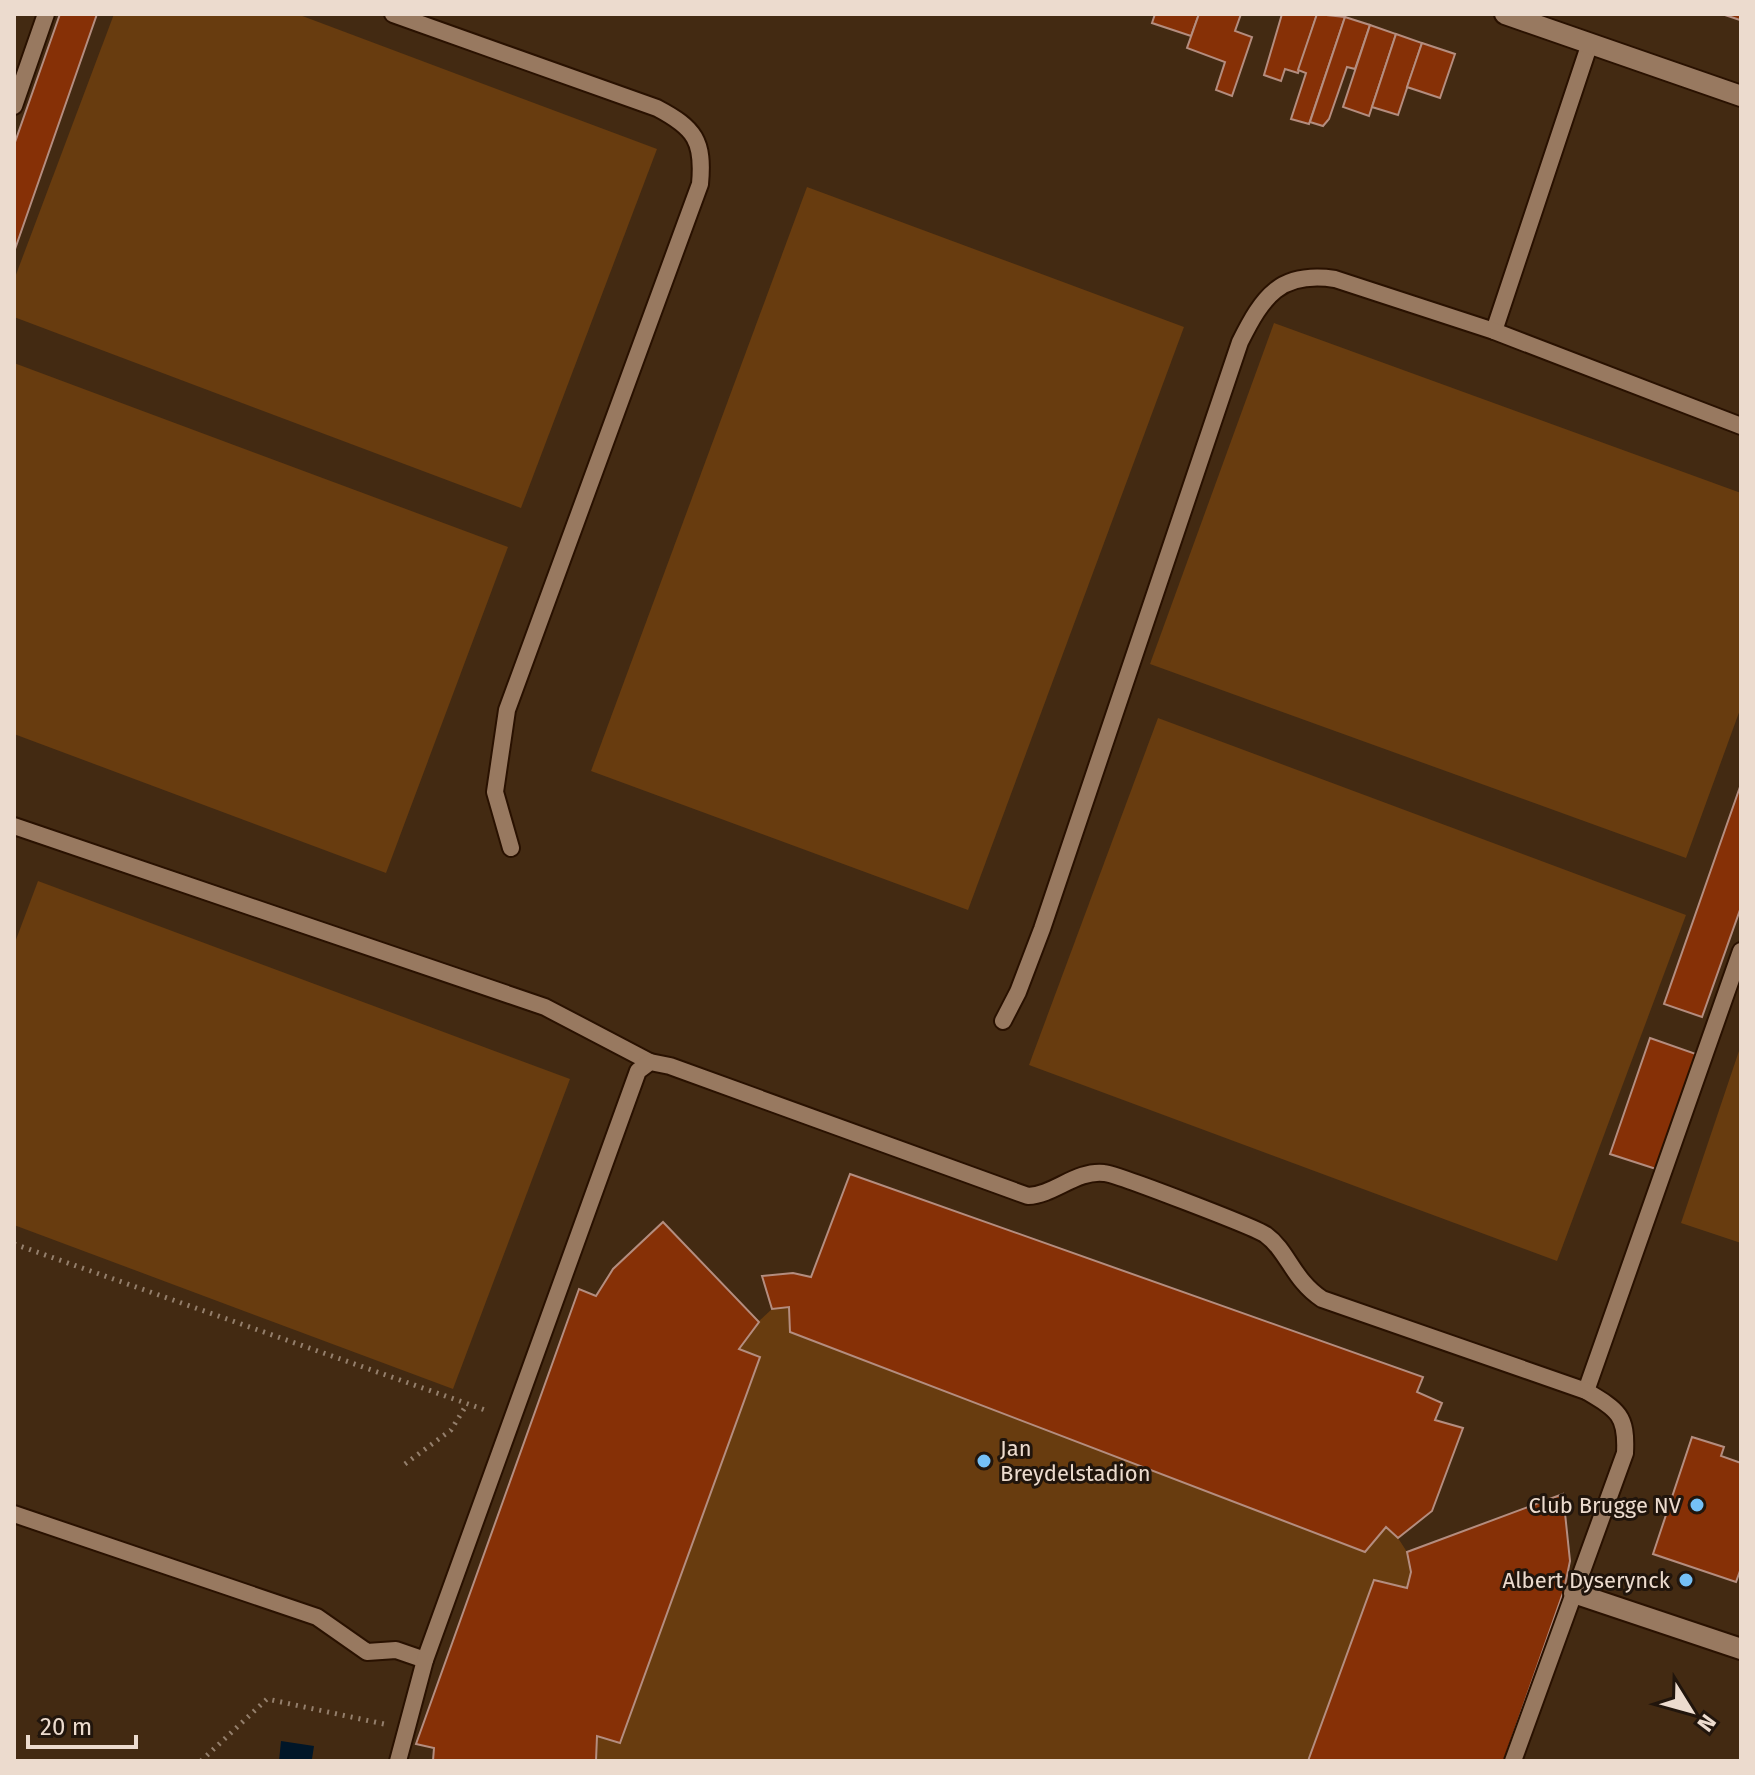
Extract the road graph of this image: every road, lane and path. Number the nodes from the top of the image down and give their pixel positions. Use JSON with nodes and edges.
{"nodes":[{"id":1,"x":46,"y":14,"type":"edge"},
{"id":2,"x":393,"y":14,"type":"edge"},
{"id":3,"x":1505,"y":14,"type":"edge"},
{"id":4,"x":1590,"y":43,"type":"junction"},
{"id":5,"x":1741,"y":96,"type":"edge"},
{"id":6,"x":14,"y":106,"type":"edge"},
{"id":7,"x":1494,"y":331,"type":"junction"},
{"id":8,"x":1741,"y":426,"type":"edge"},
{"id":9,"x":14,"y":826,"type":"edge"},
{"id":10,"x":511,"y":848,"type":"dead end"},
{"id":11,"x":1741,"y":951,"type":"edge"},
{"id":12,"x":1003,"y":1021,"type":"dead end"},
{"id":13,"x":650,"y":1062,"type":"junction"},
{"id":14,"x":14,"y":1244,"type":"edge"},
{"id":15,"x":1586,"y":1391,"type":"junction"},
{"id":16,"x":467,"y":1404,"type":"junction"},
{"id":17,"x":512,"y":1420,"type":"junction"},
{"id":18,"x":405,"y":1464,"type":"dead end"},
{"id":19,"x":14,"y":1514,"type":"edge"},
{"id":20,"x":1574,"y":1593,"type":"junction"},
{"id":21,"x":1741,"y":1649,"type":"edge"},
{"id":22,"x":425,"y":1660,"type":"junction"},
{"id":23,"x":404,"y":1728,"type":"junction"},
{"id":24,"x":201,"y":1761,"type":"edge"},
{"id":25,"x":398,"y":1761,"type":"edge"},
{"id":26,"x":1513,"y":1761,"type":"edge"}],
"edges":[{"from":1,"to":6,"type":"lane"},
{"from":2,"to":10,"type":"lane"},
{"from":3,"to":4,"type":"street"},
{"from":4,"to":5,"type":"street"},
{"from":4,"to":7,"type":"lane"},
{"from":7,"to":8,"type":"lane"},
{"from":7,"to":12,"type":"lane"},
{"from":9,"to":13,"type":"lane"},
{"from":11,"to":15,"type":"lane"},
{"from":13,"to":15,"type":"lane"},
{"from":13,"to":17,"type":"lane"},
{"from":14,"to":16,"type":"path"},
{"from":15,"to":20,"type":"lane"},
{"from":16,"to":17,"type":"path"},
{"from":16,"to":18,"type":"path"},
{"from":17,"to":22,"type":"lane"},
{"from":19,"to":22,"type":"lane"},
{"from":20,"to":21,"type":"street"},
{"from":20,"to":26,"type":"lane"},
{"from":22,"to":23,"type":"lane"},
{"from":23,"to":24,"type":"path"},
{"from":23,"to":25,"type":"lane"}]}
